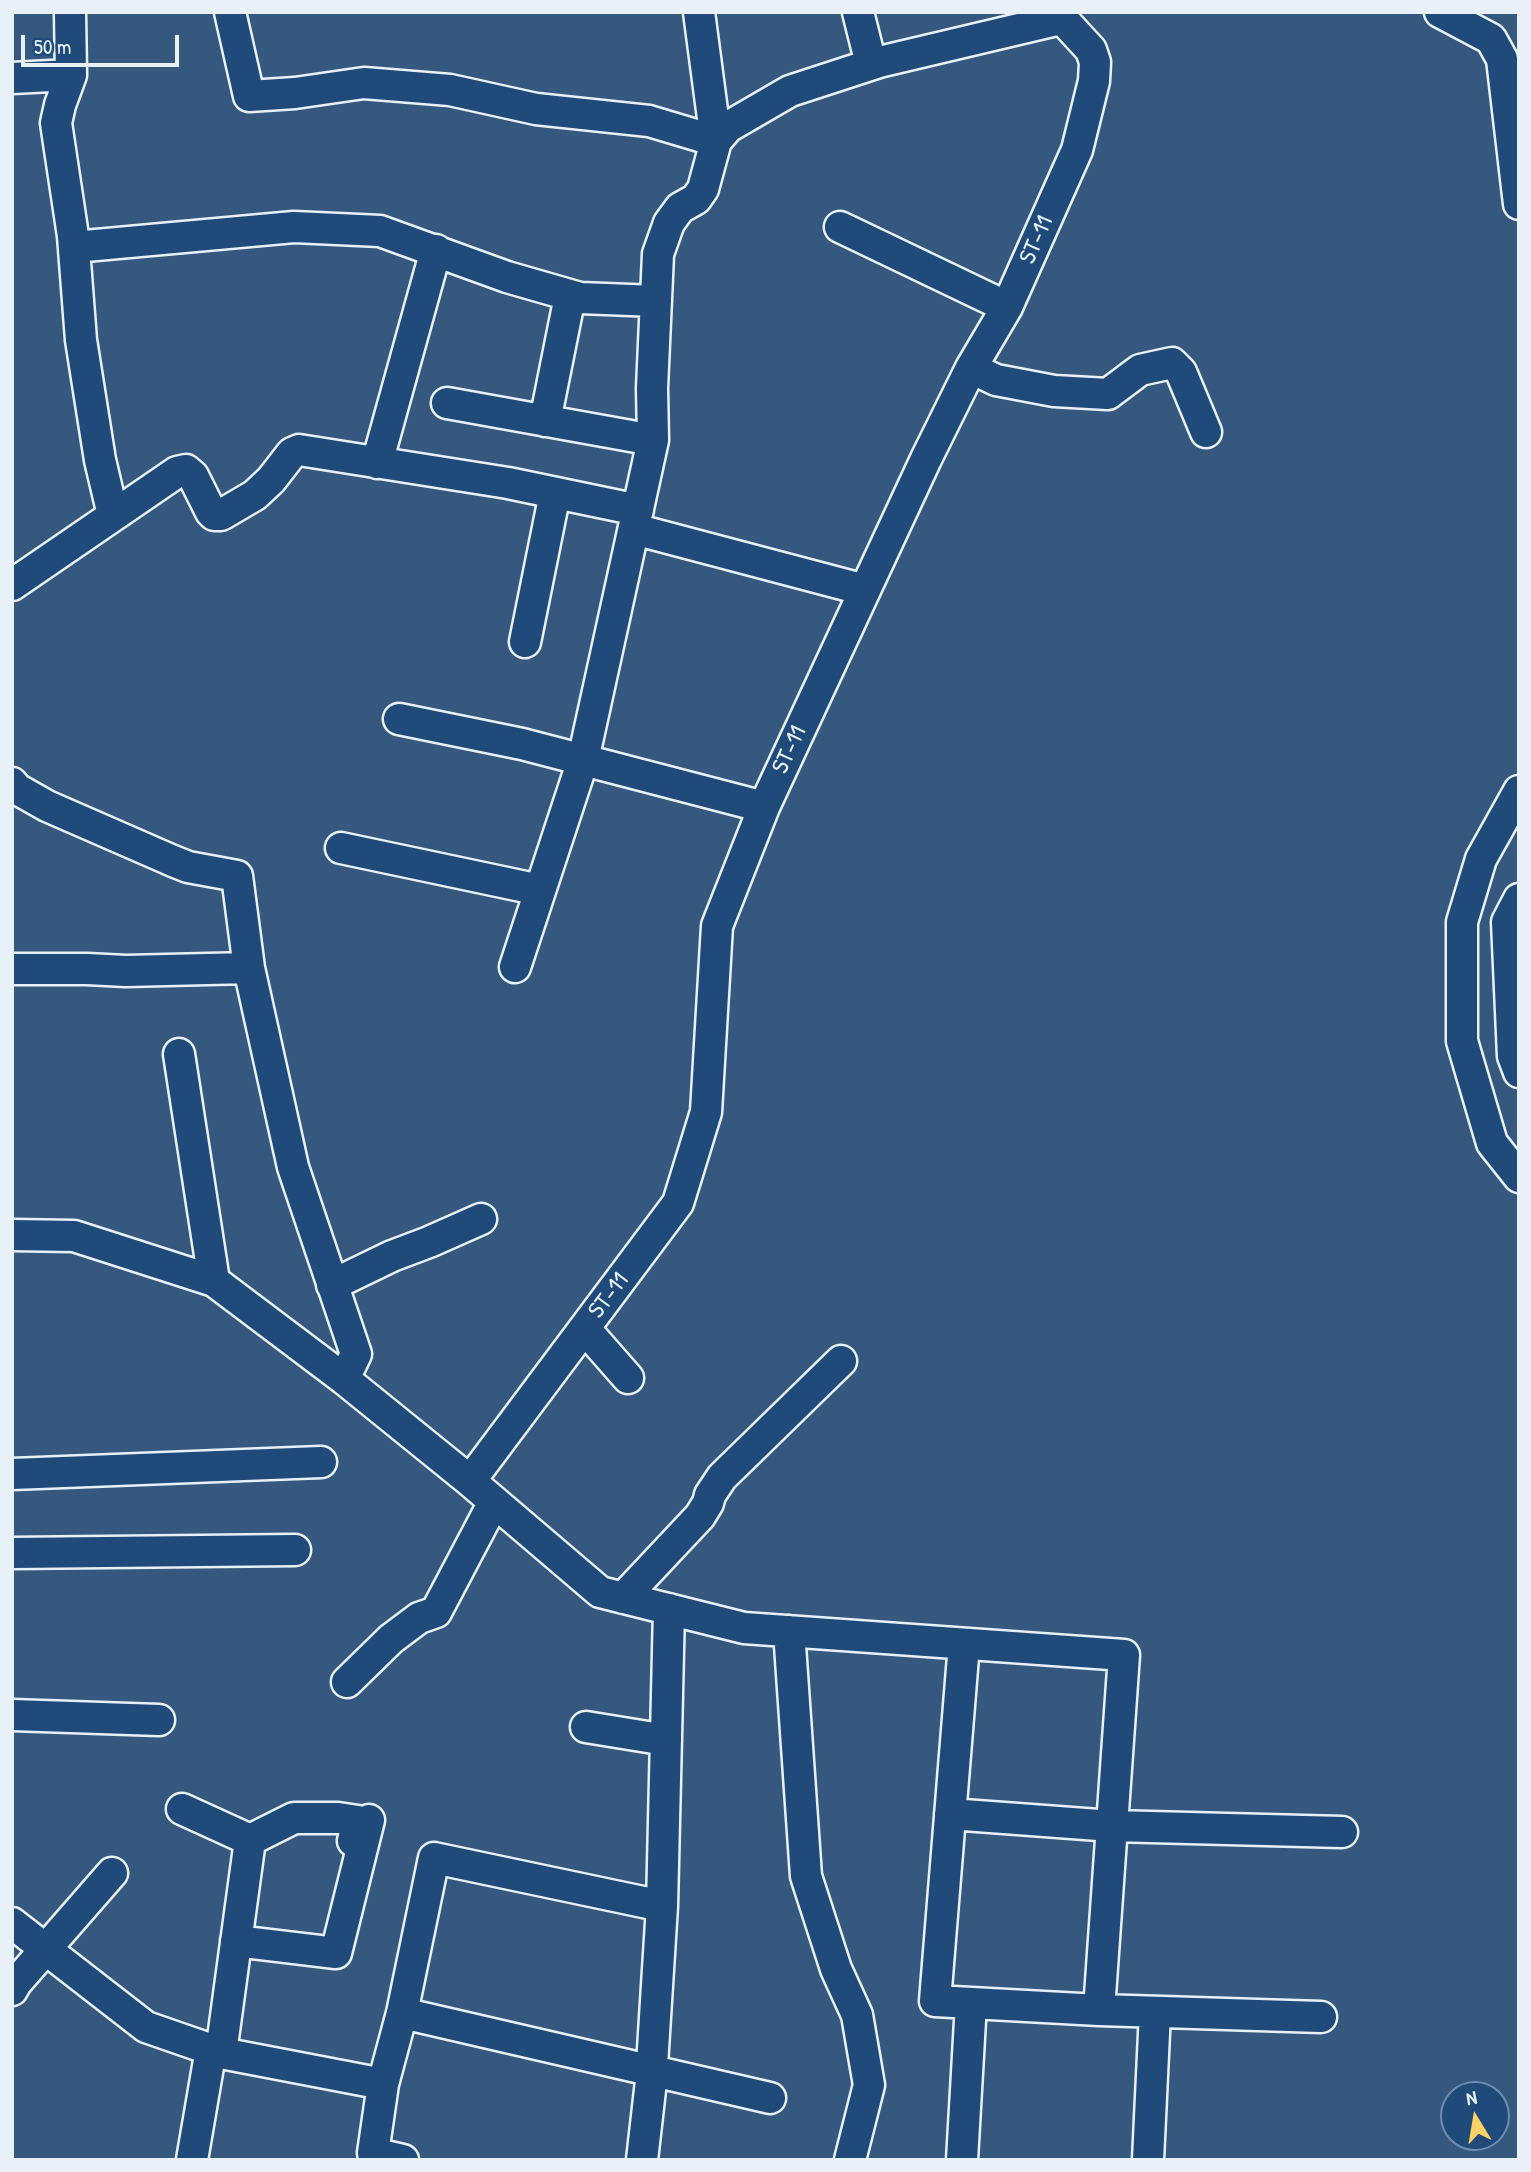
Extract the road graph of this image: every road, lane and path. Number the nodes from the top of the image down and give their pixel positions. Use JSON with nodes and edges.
{"nodes":[{"id":1,"x":70,"y":12,"type":"edge"},
{"id":2,"x":230,"y":12,"type":"edge"},
{"id":3,"x":699,"y":12,"type":"edge"},
{"id":4,"x":858,"y":12,"type":"edge"},
{"id":5,"x":1440,"y":12,"type":"edge"},
{"id":6,"x":1059,"y":16,"type":"edge"},
{"id":7,"x":872,"y":64,"type":"junction"},
{"id":8,"x":71,"y":75,"type":"junction"},
{"id":9,"x":12,"y":78,"type":"edge"},
{"id":10,"x":716,"y":141,"type":"junction"},
{"id":11,"x":1519,"y":204,"type":"edge"},
{"id":12,"x":840,"y":227,"type":"dead end"},
{"id":13,"x":74,"y":247,"type":"junction"},
{"id":14,"x":436,"y":250,"type":"junction"},
{"id":15,"x":570,"y":296,"type":"junction"},
{"id":16,"x":656,"y":302,"type":"junction"},
{"id":17,"x":1007,"y":306,"type":"junction"},
{"id":18,"x":971,"y":368,"type":"junction"},
{"id":19,"x":447,"y":403,"type":"dead end"},
{"id":20,"x":545,"y":421,"type":"junction"},
{"id":21,"x":1206,"y":432,"type":"dead end"},
{"id":22,"x":653,"y":440,"type":"junction"},
{"id":23,"x":377,"y":463,"type":"junction"},
{"id":24,"x":555,"y":493,"type":"junction"},
{"id":25,"x":113,"y":515,"type":"junction"},
{"id":26,"x":636,"y":519,"type":"junction"},
{"id":27,"x":12,"y":585,"type":"edge"},
{"id":28,"x":865,"y":590,"type":"junction"},
{"id":29,"x":525,"y":642,"type":"dead end"},
{"id":30,"x":400,"y":719,"type":"dead end"},
{"id":31,"x":583,"y":760,"type":"junction"},
{"id":32,"x":12,"y":783,"type":"edge"},
{"id":33,"x":1519,"y":791,"type":"edge"},
{"id":34,"x":764,"y":807,"type":"junction"},
{"id":35,"x":341,"y":848,"type":"dead end"},
{"id":36,"x":540,"y":890,"type":"junction"},
{"id":37,"x":1519,"y":899,"type":"edge"},
{"id":38,"x":515,"y":967,"type":"dead end"},
{"id":39,"x":250,"y":968,"type":"junction"},
{"id":40,"x":12,"y":969,"type":"edge"},
{"id":41,"x":179,"y":1055,"type":"dead end"},
{"id":42,"x":1519,"y":1072,"type":"edge"},
{"id":43,"x":1519,"y":1178,"type":"edge"},
{"id":44,"x":481,"y":1219,"type":"dead end"},
{"id":45,"x":12,"y":1235,"type":"edge"},
{"id":46,"x":214,"y":1281,"type":"junction"},
{"id":47,"x":332,"y":1285,"type":"junction"},
{"id":48,"x":585,"y":1329,"type":"junction"},
{"id":49,"x":841,"y":1361,"type":"dead end"},
{"id":50,"x":628,"y":1378,"type":"dead end"},
{"id":51,"x":344,"y":1379,"type":"junction"},
{"id":52,"x":321,"y":1462,"type":"dead end"},
{"id":53,"x":12,"y":1474,"type":"edge"},
{"id":54,"x":470,"y":1481,"type":"junction"},
{"id":55,"x":494,"y":1502,"type":"junction"},
{"id":56,"x":295,"y":1550,"type":"dead end"},
{"id":57,"x":12,"y":1553,"type":"edge"},
{"id":58,"x":623,"y":1598,"type":"junction"},
{"id":59,"x":669,"y":1609,"type":"junction"},
{"id":60,"x":789,"y":1631,"type":"junction"},
{"id":61,"x":964,"y":1644,"type":"junction"},
{"id":62,"x":347,"y":1682,"type":"dead end"},
{"id":63,"x":12,"y":1715,"type":"edge"},
{"id":64,"x":159,"y":1720,"type":"dead end"},
{"id":65,"x":586,"y":1727,"type":"dead end"},
{"id":66,"x":666,"y":1740,"type":"junction"},
{"id":67,"x":182,"y":1810,"type":"dead end"},
{"id":68,"x":950,"y":1814,"type":"junction"},
{"id":69,"x":1112,"y":1826,"type":"junction"},
{"id":70,"x":1342,"y":1832,"type":"dead end"},
{"id":71,"x":250,"y":1840,"type":"junction"},
{"id":72,"x":112,"y":1874,"type":"dead end"},
{"id":73,"x":662,"y":1906,"type":"junction"},
{"id":74,"x":12,"y":1923,"type":"edge"},
{"id":75,"x":236,"y":1941,"type":"junction"},
{"id":76,"x":47,"y":1949,"type":"junction"},
{"id":77,"x":12,"y":1990,"type":"edge"},
{"id":78,"x":971,"y":2003,"type":"junction"},
{"id":79,"x":1099,"y":2010,"type":"junction"},
{"id":80,"x":1154,"y":2012,"type":"junction"},
{"id":81,"x":402,"y":2013,"type":"junction"},
{"id":82,"x":1321,"y":2017,"type":"dead end"},
{"id":83,"x":216,"y":2051,"type":"junction"},
{"id":84,"x":651,"y":2070,"type":"junction"},
{"id":85,"x":383,"y":2084,"type":"junction"},
{"id":86,"x":770,"y":2098,"type":"dead end"},
{"id":87,"x":192,"y":2160,"type":"edge"},
{"id":88,"x":403,"y":2160,"type":"edge"},
{"id":89,"x":642,"y":2160,"type":"edge"},
{"id":90,"x":850,"y":2160,"type":"edge"},
{"id":91,"x":962,"y":2160,"type":"edge"},
{"id":92,"x":1148,"y":2160,"type":"edge"}],
"edges":[{"from":1,"to":8,"type":"street"},
{"from":2,"to":10,"type":"street"},
{"from":3,"to":10,"type":"street"},
{"from":4,"to":7,"type":"street"},
{"from":5,"to":11,"type":"street"},
{"from":6,"to":7,"type":"street"},
{"from":6,"to":17,"type":"street","name":"ST-11"},
{"from":7,"to":10,"type":"street"},
{"from":8,"to":9,"type":"street"},
{"from":8,"to":13,"type":"street"},
{"from":10,"to":16,"type":"street"},
{"from":12,"to":17,"type":"street"},
{"from":13,"to":14,"type":"street"},
{"from":13,"to":25,"type":"street"},
{"from":14,"to":15,"type":"street"},
{"from":14,"to":23,"type":"street"},
{"from":15,"to":16,"type":"street"},
{"from":15,"to":20,"type":"street"},
{"from":16,"to":22,"type":"street"},
{"from":17,"to":18,"type":"street","name":"ST-11"},
{"from":18,"to":21,"type":"street"},
{"from":18,"to":28,"type":"street","name":"ST-11"},
{"from":19,"to":20,"type":"street"},
{"from":20,"to":22,"type":"street"},
{"from":22,"to":26,"type":"street"},
{"from":23,"to":24,"type":"street"},
{"from":23,"to":25,"type":"street"},
{"from":24,"to":26,"type":"street"},
{"from":24,"to":29,"type":"street"},
{"from":25,"to":27,"type":"street"},
{"from":26,"to":28,"type":"street"},
{"from":26,"to":31,"type":"street"},
{"from":28,"to":34,"type":"street","name":"ST-11"},
{"from":30,"to":31,"type":"street"},
{"from":31,"to":34,"type":"street"},
{"from":31,"to":36,"type":"street"},
{"from":32,"to":39,"type":"street"},
{"from":33,"to":43,"type":"street"},
{"from":34,"to":48,"type":"street","name":"ST-11"},
{"from":35,"to":36,"type":"street"},
{"from":36,"to":38,"type":"street"},
{"from":37,"to":42,"type":"street"},
{"from":39,"to":40,"type":"street"},
{"from":39,"to":47,"type":"street"},
{"from":41,"to":46,"type":"street"},
{"from":44,"to":47,"type":"street"},
{"from":45,"to":46,"type":"street"},
{"from":46,"to":51,"type":"street"},
{"from":47,"to":51,"type":"street"},
{"from":48,"to":50,"type":"street"},
{"from":48,"to":54,"type":"street","name":"ST-11"},
{"from":49,"to":58,"type":"street"},
{"from":51,"to":54,"type":"street"},
{"from":52,"to":53,"type":"street"},
{"from":54,"to":55,"type":"street"},
{"from":55,"to":58,"type":"street"},
{"from":55,"to":62,"type":"street"},
{"from":56,"to":57,"type":"street"},
{"from":58,"to":59,"type":"street"},
{"from":59,"to":60,"type":"street"},
{"from":59,"to":66,"type":"street"},
{"from":60,"to":61,"type":"street"},
{"from":60,"to":90,"type":"street"},
{"from":61,"to":68,"type":"street"},
{"from":61,"to":69,"type":"street"},
{"from":63,"to":64,"type":"street"},
{"from":65,"to":66,"type":"street"},
{"from":66,"to":73,"type":"street"},
{"from":67,"to":71,"type":"street"},
{"from":68,"to":69,"type":"street"},
{"from":68,"to":78,"type":"street"},
{"from":69,"to":70,"type":"street"},
{"from":69,"to":79,"type":"street"},
{"from":71,"to":75,"type":"street"},
{"from":71,"to":75,"type":"street"},
{"from":72,"to":76,"type":"street"},
{"from":73,"to":81,"type":"street"},
{"from":73,"to":84,"type":"street"},
{"from":74,"to":76,"type":"street"},
{"from":75,"to":83,"type":"street"},
{"from":76,"to":77,"type":"street"},
{"from":76,"to":83,"type":"street"},
{"from":78,"to":79,"type":"street"},
{"from":78,"to":91,"type":"street"},
{"from":79,"to":80,"type":"street"},
{"from":80,"to":82,"type":"street"},
{"from":80,"to":92,"type":"street"},
{"from":81,"to":84,"type":"street"},
{"from":81,"to":85,"type":"street"},
{"from":83,"to":85,"type":"street"},
{"from":83,"to":87,"type":"street"},
{"from":84,"to":86,"type":"street"},
{"from":84,"to":89,"type":"street"},
{"from":85,"to":88,"type":"street"}]}
